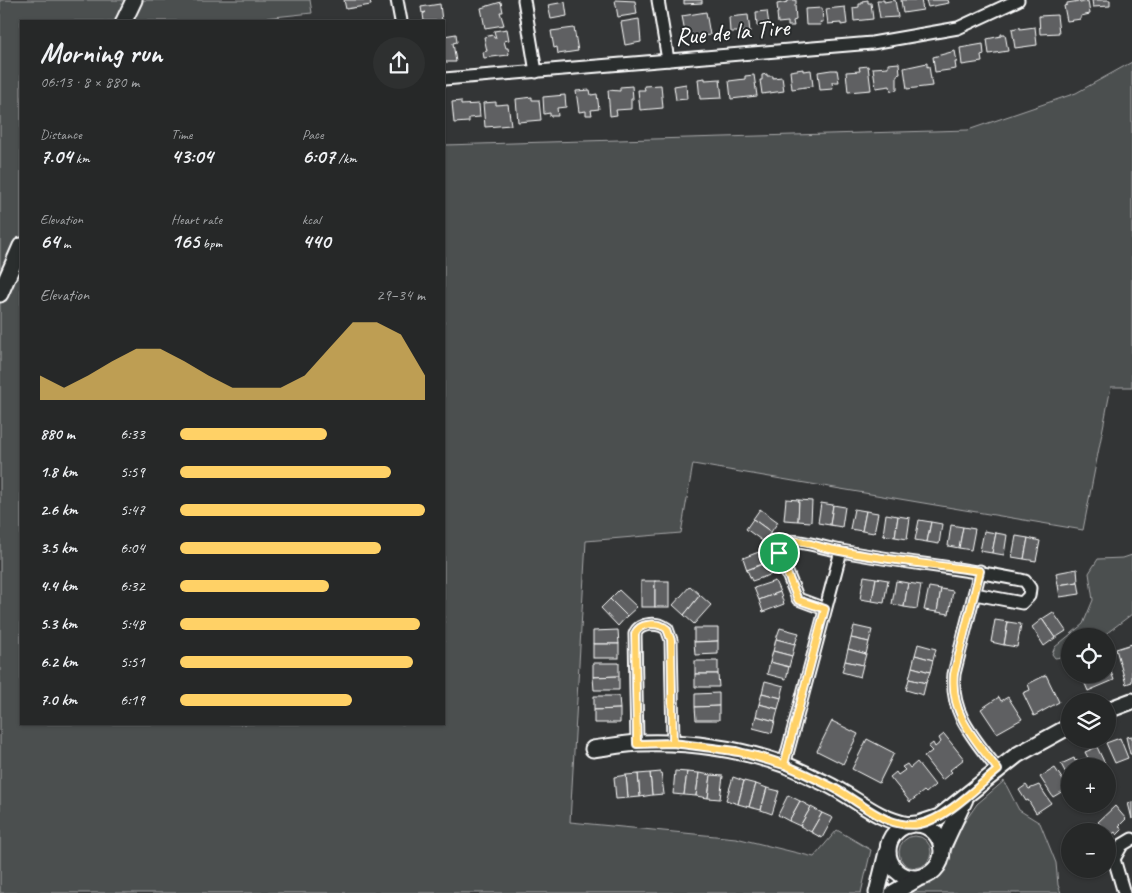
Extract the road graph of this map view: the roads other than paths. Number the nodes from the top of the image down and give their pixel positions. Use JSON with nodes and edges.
{"nodes":[{"id":1,"x":134,"y":0,"type":"edge"},
{"id":2,"x":397,"y":0,"type":"edge"},
{"id":3,"x":524,"y":0,"type":"edge"},
{"id":4,"x":658,"y":0,"type":"edge"},
{"id":5,"x":1018,"y":0,"type":"edge"},
{"id":6,"x":124,"y":20,"type":"edge"},
{"id":7,"x":401,"y":20,"type":"edge"},
{"id":8,"x":668,"y":60,"type":"junction"},
{"id":9,"x":536,"y":72,"type":"junction"},
{"id":10,"x":445,"y":79,"type":"edge"},
{"id":11,"x":20,"y":248,"type":"edge"},
{"id":12,"x":0,"y":294,"type":"edge"},
{"id":13,"x":841,"y":551,"type":"junction"},
{"id":14,"x":980,"y":571,"type":"junction"},
{"id":15,"x":975,"y":594,"type":"junction"},
{"id":16,"x":825,"y":609,"type":"junction"},
{"id":17,"x":1132,"y":701,"type":"edge"},
{"id":18,"x":1116,"y":707,"type":"edge"},
{"id":19,"x":1061,"y":731,"type":"edge"},
{"id":20,"x":673,"y":743,"type":"junction"},
{"id":21,"x":637,"y":744,"type":"junction"},
{"id":22,"x":593,"y":749,"type":"dead end"},
{"id":23,"x":784,"y":765,"type":"junction"},
{"id":24,"x":998,"y":770,"type":"junction"},
{"id":25,"x":967,"y":795,"type":"junction"},
{"id":26,"x":867,"y":808,"type":"junction"},
{"id":27,"x":914,"y":824,"type":"junction"},
{"id":28,"x":1132,"y":839,"type":"edge"},
{"id":29,"x":888,"y":846,"type":"junction"},
{"id":30,"x":942,"y":848,"type":"junction"},
{"id":31,"x":917,"y":879,"type":"junction"},
{"id":32,"x":877,"y":893,"type":"edge"},
{"id":33,"x":893,"y":893,"type":"edge"},
{"id":34,"x":1124,"y":893,"type":"edge"}],
"edges":[{"from":1,"to":6,"type":"street"},
{"from":2,"to":7,"type":"street"},
{"from":3,"to":9,"type":"street"},
{"from":4,"to":8,"type":"street"},
{"from":5,"to":8,"type":"street","name":"Rue de la Tire"},
{"from":8,"to":9,"type":"street","name":"Rue de la Tire"},
{"from":9,"to":10,"type":"street","name":"Rue de la Tire"},
{"from":11,"to":12,"type":"street"},
{"from":13,"to":14,"type":"street"},
{"from":13,"to":16,"type":"street"},
{"from":13,"to":16,"type":"street"},
{"from":14,"to":15,"type":"street"},
{"from":14,"to":15,"type":"street"},
{"from":15,"to":24,"type":"street"},
{"from":16,"to":23,"type":"street"},
{"from":17,"to":18,"type":"street"},
{"from":19,"to":24,"type":"street"},
{"from":20,"to":21,"type":"street"},
{"from":20,"to":21,"type":"street"},
{"from":20,"to":23,"type":"street"},
{"from":21,"to":22,"type":"street"},
{"from":23,"to":26,"type":"street"},
{"from":24,"to":25,"type":"street"},
{"from":25,"to":27,"type":"street"},
{"from":25,"to":30,"type":"street"},
{"from":26,"to":27,"type":"street"},
{"from":26,"to":29,"type":"street"},
{"from":27,"to":29,"type":"street"},
{"from":27,"to":30,"type":"street"},
{"from":28,"to":34,"type":"street"},
{"from":29,"to":31,"type":"street"},
{"from":29,"to":32,"type":"street"},
{"from":30,"to":31,"type":"street"},
{"from":31,"to":33,"type":"street"}]}
